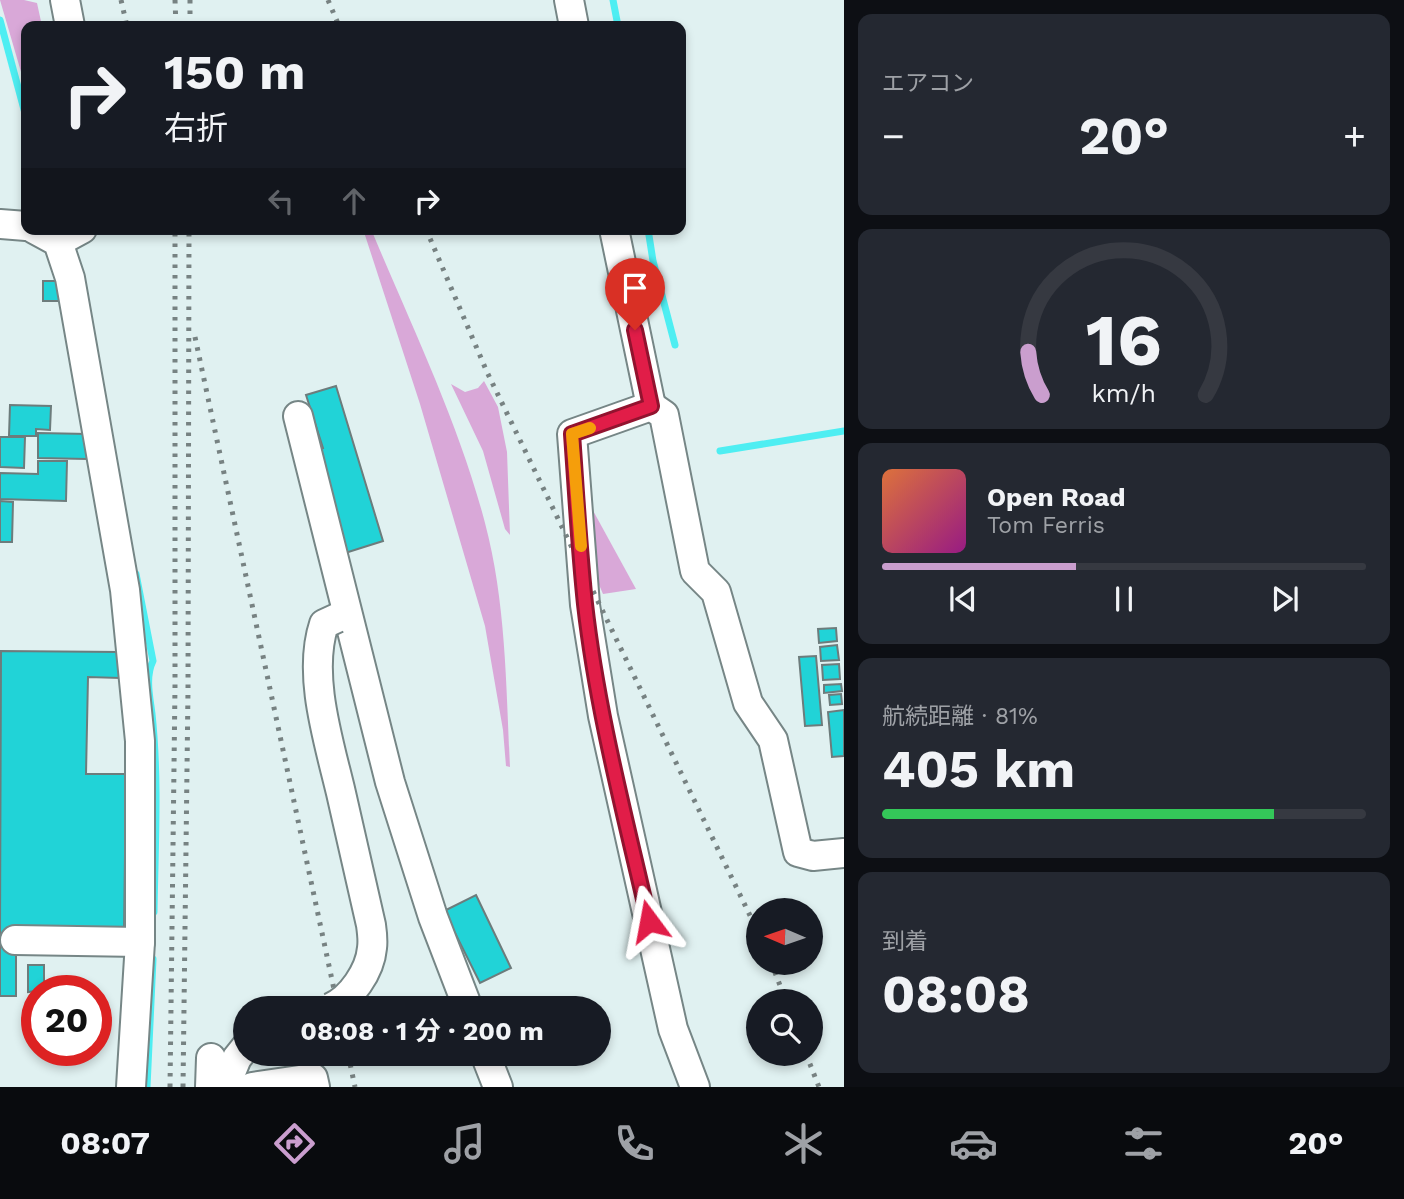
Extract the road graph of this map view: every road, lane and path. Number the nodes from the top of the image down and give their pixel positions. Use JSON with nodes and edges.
{"nodes":[{"id":1,"x":65,"y":0,"type":"edge"},
{"id":2,"x":569,"y":0,"type":"edge"},
{"id":3,"x":69,"y":21,"type":"edge"},
{"id":4,"x":573,"y":21,"type":"edge"},
{"id":5,"x":0,"y":224,"type":"edge"},
{"id":6,"x":21,"y":226,"type":"edge"},
{"id":7,"x":58,"y":235,"type":"edge"},
{"id":8,"x":615,"y":235,"type":"edge"},
{"id":9,"x":651,"y":406,"type":"junction"},
{"id":10,"x":298,"y":416,"type":"dead end"},
{"id":11,"x":342,"y":617,"type":"junction"},
{"id":12,"x":844,"y":853,"type":"edge"},
{"id":13,"x":15,"y":940,"type":"dead end"},
{"id":14,"x":140,"y":942,"type":"junction"},
{"id":15,"x":346,"y":996,"type":"edge"},
{"id":16,"x":463,"y":996,"type":"edge"},
{"id":17,"x":211,"y":1058,"type":"dead end"},
{"id":18,"x":234,"y":1066,"type":"edge"},
{"id":19,"x":490,"y":1066,"type":"edge"},
{"id":20,"x":131,"y":1087,"type":"edge"},
{"id":21,"x":209,"y":1087,"type":"edge"},
{"id":22,"x":225,"y":1087,"type":"edge"},
{"id":23,"x":252,"y":1087,"type":"edge"},
{"id":24,"x":315,"y":1087,"type":"edge"},
{"id":25,"x":498,"y":1087,"type":"edge"},
{"id":26,"x":695,"y":1087,"type":"edge"}],
"edges":[{"from":1,"to":3,"type":"street"},
{"from":2,"to":4,"type":"street"},
{"from":5,"to":6,"type":"street"},
{"from":7,"to":14,"type":"street"},
{"from":8,"to":9,"type":"street"},
{"from":9,"to":12,"type":"street"},
{"from":9,"to":26,"type":"street"},
{"from":10,"to":11,"type":"street"},
{"from":11,"to":15,"type":"street","bridge":true},
{"from":11,"to":16,"type":"street"},
{"from":13,"to":14,"type":"street"},
{"from":14,"to":20,"type":"street"},
{"from":17,"to":21,"type":"street"},
{"from":18,"to":22,"type":"street"},
{"from":19,"to":25,"type":"street"},
{"from":23,"to":24,"type":"street"}]}
